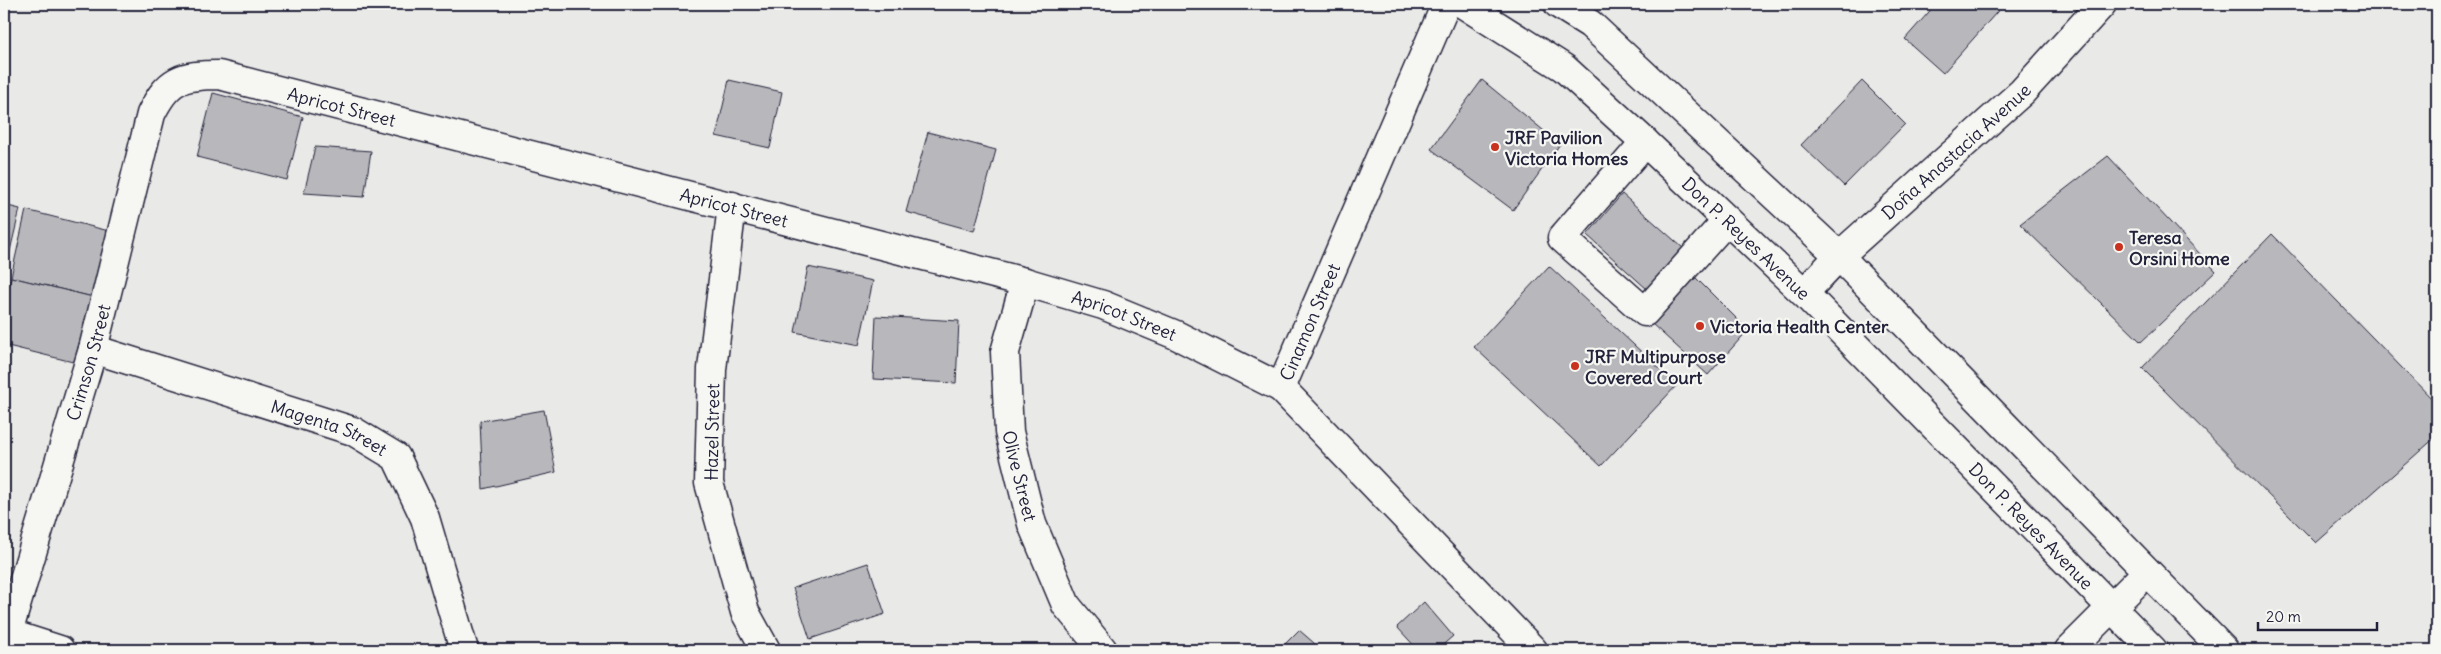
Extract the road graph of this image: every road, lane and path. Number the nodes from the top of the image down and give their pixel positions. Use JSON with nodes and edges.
{"nodes":[{"id":1,"x":1446,"y":4,"type":"edge"},
{"id":2,"x":1463,"y":4,"type":"edge"},
{"id":3,"x":1558,"y":4,"type":"edge"},
{"id":4,"x":2102,"y":4,"type":"edge"},
{"id":5,"x":174,"y":83,"type":"joint"},
{"id":6,"x":1646,"y":142,"type":"junction"},
{"id":7,"x":732,"y":206,"type":"junction"},
{"id":8,"x":1727,"y":220,"type":"junction"},
{"id":9,"x":1839,"y":256,"type":"junction"},
{"id":10,"x":1024,"y":282,"type":"junction"},
{"id":11,"x":1804,"y":293,"type":"junction"},
{"id":12,"x":93,"y":349,"type":"junction"},
{"id":13,"x":1281,"y":388,"type":"junction"},
{"id":14,"x":2147,"y":572,"type":"junction"},
{"id":15,"x":2112,"y":608,"type":"junction"},
{"id":16,"x":6,"y":640,"type":"edge"},
{"id":17,"x":60,"y":650,"type":"edge"},
{"id":18,"x":464,"y":650,"type":"edge"},
{"id":19,"x":766,"y":650,"type":"edge"},
{"id":20,"x":1102,"y":650,"type":"edge"},
{"id":21,"x":1533,"y":650,"type":"edge"},
{"id":22,"x":2069,"y":650,"type":"edge"},
{"id":23,"x":2153,"y":650,"type":"edge"},
{"id":24,"x":2224,"y":650,"type":"edge"}],
"edges":[{"from":1,"to":13,"type":"street","name":"Cinamon Street"},
{"from":2,"to":6,"type":"street","name":"Don P. Reyes Avenue"},
{"from":3,"to":9,"type":"street"},
{"from":4,"to":9,"type":"street","name":"Doña Anastacia Avenue"},
{"from":5,"to":7,"type":"street","name":"Apricot Street"},
{"from":5,"to":12,"type":"street","name":"Crimson Street"},
{"from":6,"to":8,"type":"street","name":"Don P. Reyes Avenue"},
{"from":6,"to":8,"type":"street"},
{"from":7,"to":10,"type":"street","name":"Apricot Street"},
{"from":7,"to":19,"type":"street","name":"Hazel Street"},
{"from":8,"to":11,"type":"street","name":"Don P. Reyes Avenue"},
{"from":9,"to":11,"type":"street","name":"Doña Anastacia Avenue"},
{"from":9,"to":14,"type":"street"},
{"from":10,"to":13,"type":"street","name":"Apricot Street"},
{"from":10,"to":20,"type":"street","name":"Olive Street"},
{"from":11,"to":15,"type":"street","name":"Don P. Reyes Avenue"},
{"from":12,"to":16,"type":"street","name":"Crimson Street"},
{"from":12,"to":18,"type":"street","name":"Magenta Street"},
{"from":13,"to":21,"type":"street","name":"Cinamon Street"},
{"from":14,"to":15,"type":"street"},
{"from":14,"to":24,"type":"street"},
{"from":15,"to":22,"type":"street"},
{"from":15,"to":23,"type":"street","name":"Don P. Reyes Avenue"},
{"from":16,"to":17,"type":"street"}]}
